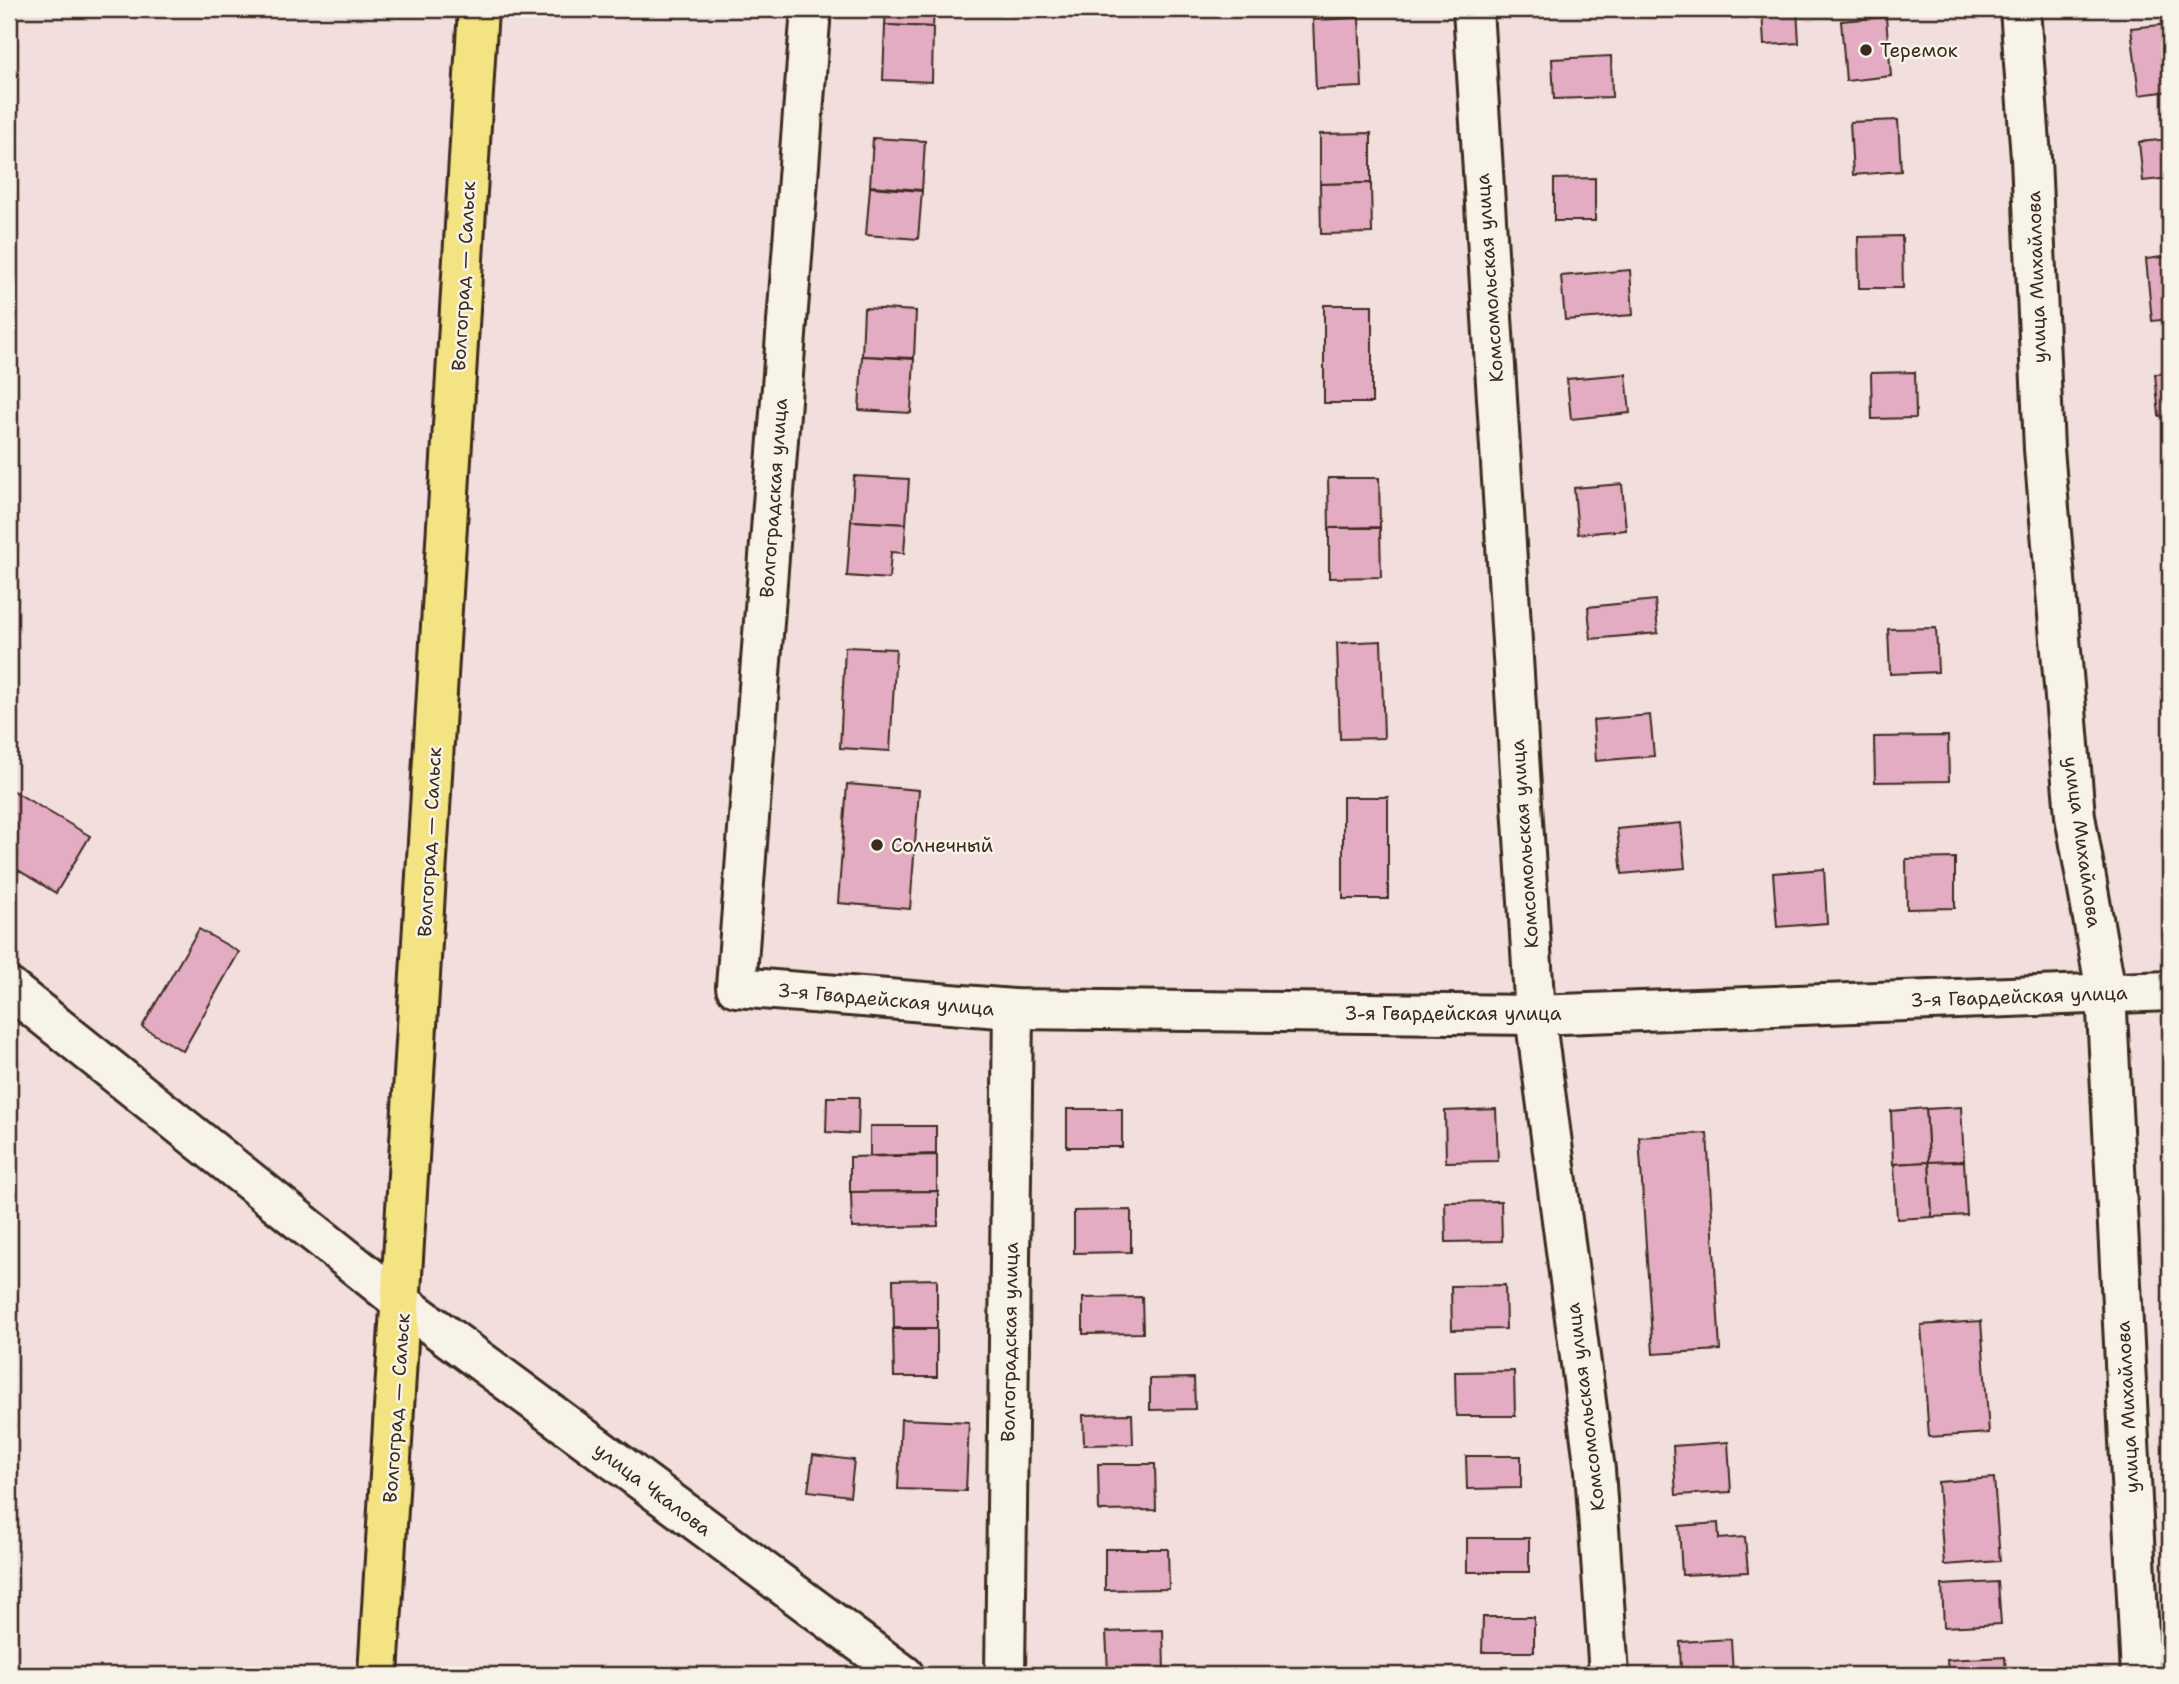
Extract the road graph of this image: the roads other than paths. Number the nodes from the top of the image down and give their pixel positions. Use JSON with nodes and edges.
{"nodes":[{"id":1,"x":478,"y":9,"type":"edge"},
{"id":2,"x":811,"y":9,"type":"edge"},
{"id":3,"x":1473,"y":9,"type":"edge"},
{"id":4,"x":2020,"y":9,"type":"edge"},
{"id":5,"x":9,"y":988,"type":"edge"},
{"id":6,"x":736,"y":988,"type":"joint"},
{"id":7,"x":2170,"y":990,"type":"edge"},
{"id":8,"x":2106,"y":992,"type":"junction"},
{"id":9,"x":1013,"y":1009,"type":"junction"},
{"id":10,"x":1535,"y":1015,"type":"junction"},
{"id":11,"x":402,"y":1303,"type":"junction"},
{"id":12,"x":378,"y":1675,"type":"edge"},
{"id":13,"x":904,"y":1675,"type":"edge"},
{"id":14,"x":1006,"y":1675,"type":"edge"},
{"id":15,"x":1609,"y":1675,"type":"edge"},
{"id":16,"x":2141,"y":1675,"type":"edge"}],
"edges":[{"from":1,"to":11,"type":"main road","name":"Волгоград — Сальск"},
{"from":2,"to":6,"type":"street","name":"Волгоградская улица"},
{"from":3,"to":10,"type":"street","name":"Комсомольская улица"},
{"from":4,"to":8,"type":"street","name":"улица Михайлова"},
{"from":5,"to":11,"type":"street","name":"улица Чкалова"},
{"from":6,"to":9,"type":"street","name":"3-я Гвардейская улица"},
{"from":7,"to":8,"type":"street","name":"3-я Гвардейская улица"},
{"from":8,"to":10,"type":"street","name":"3-я Гвардейская улица"},
{"from":8,"to":16,"type":"street","name":"улица Михайлова"},
{"from":9,"to":10,"type":"street","name":"3-я Гвардейская улица"},
{"from":9,"to":14,"type":"street","name":"Волгоградская улица"},
{"from":10,"to":15,"type":"street","name":"Комсомольская улица"},
{"from":11,"to":12,"type":"main road","name":"Волгоград — Сальск"},
{"from":11,"to":13,"type":"street","name":"улица Чкалова"}]}
